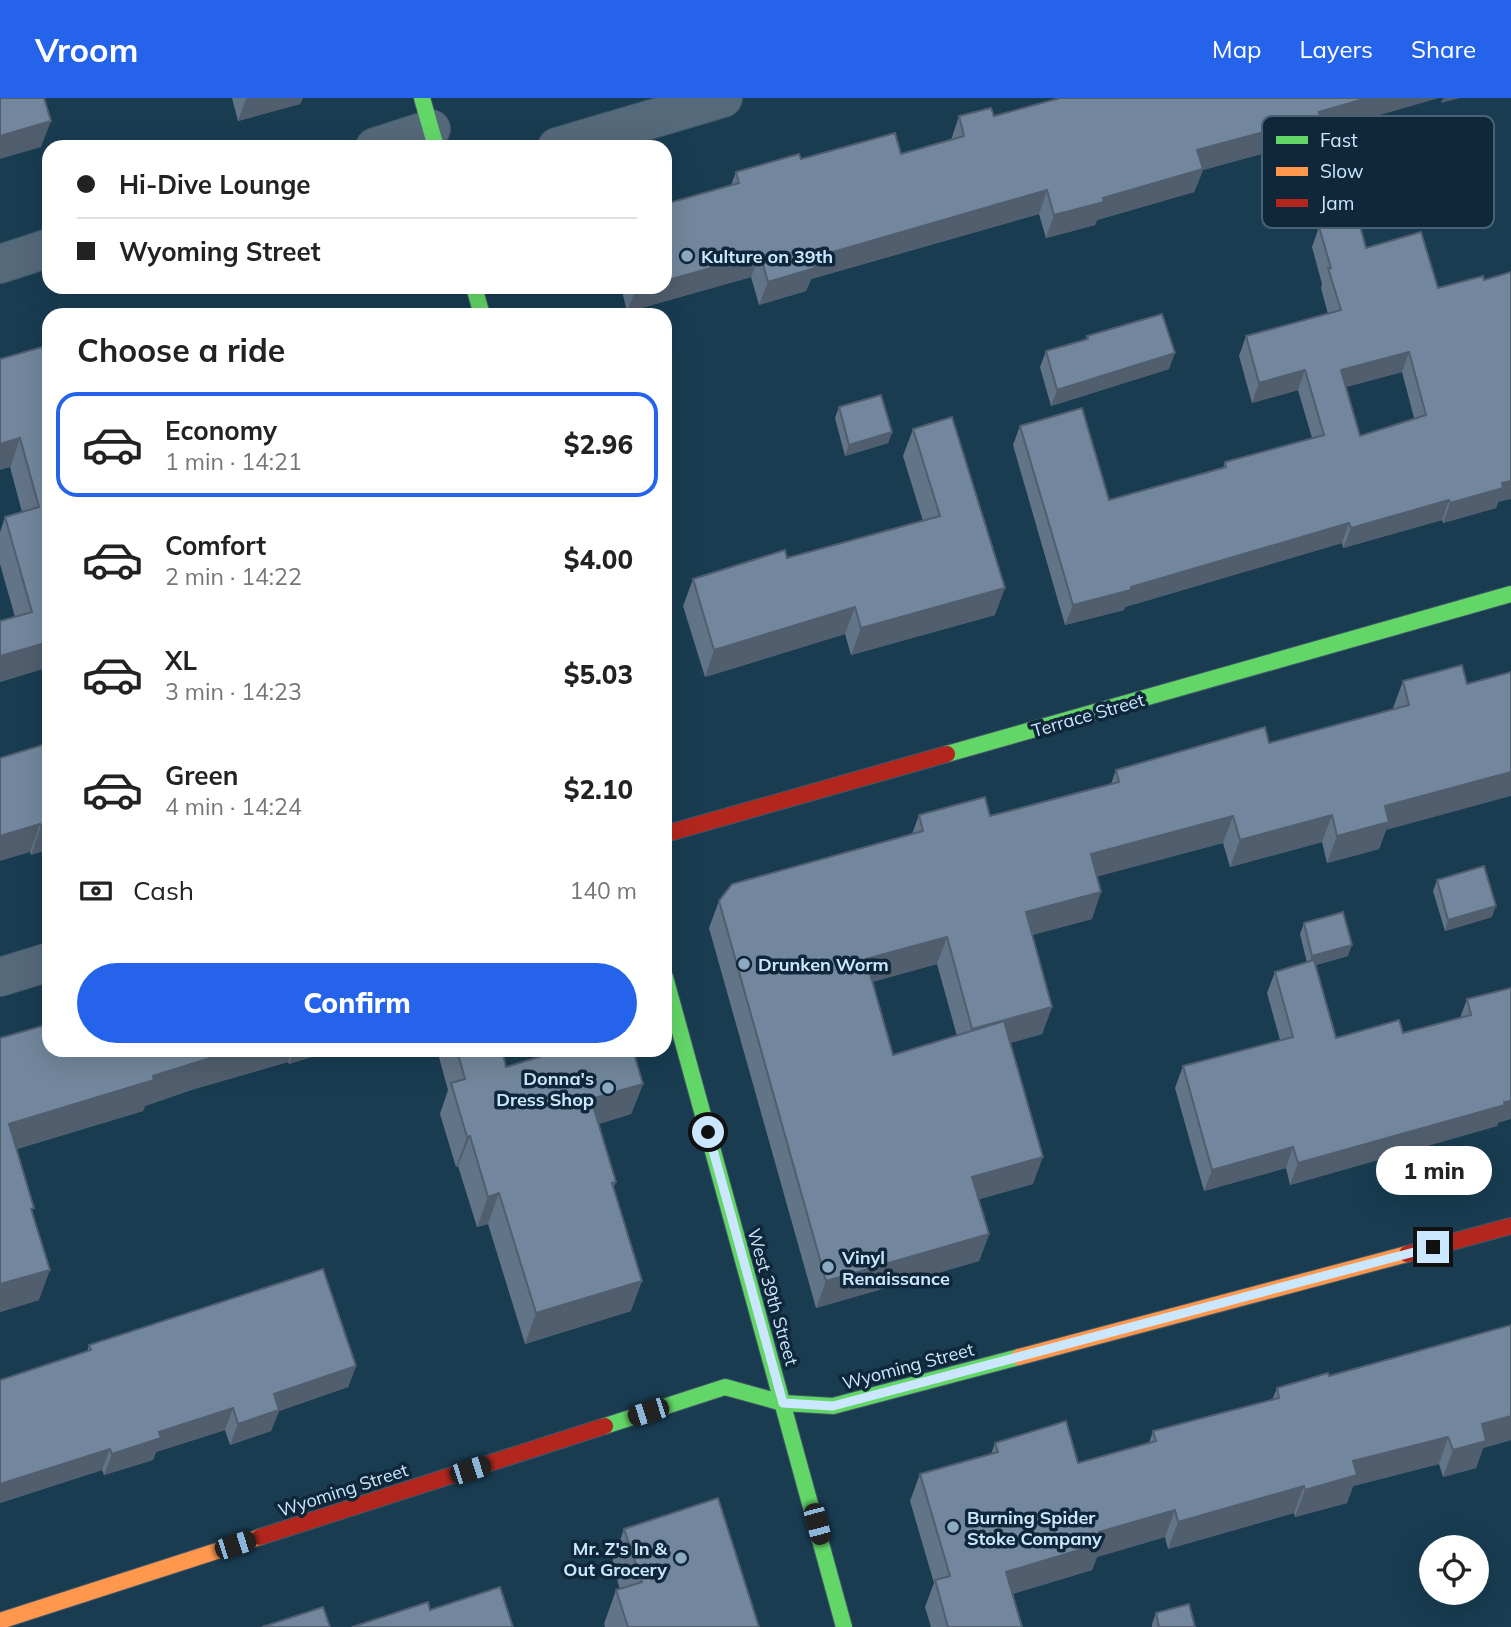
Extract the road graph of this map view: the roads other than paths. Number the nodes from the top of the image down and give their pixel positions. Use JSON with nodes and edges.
{"nodes":[{"id":1,"x":723,"y":98,"type":"edge"},
{"id":2,"x":430,"y":125,"type":"edge"},
{"id":3,"x":392,"y":140,"type":"edge"},
{"id":4,"x":580,"y":140,"type":"edge"},
{"id":5,"x":42,"y":250,"type":"edge"},
{"id":6,"x":0,"y":264,"type":"edge"},
{"id":7,"x":1511,"y":594,"type":"edge"},
{"id":8,"x":672,"y":832,"type":"edge"},
{"id":9,"x":42,"y":964,"type":"edge"},
{"id":10,"x":0,"y":977,"type":"edge"},
{"id":11,"x":672,"y":1001,"type":"edge"},
{"id":12,"x":1511,"y":1226,"type":"edge"},
{"id":13,"x":783,"y":1403,"type":"junction"},
{"id":14,"x":0,"y":1621,"type":"edge"},
{"id":15,"x":844,"y":1627,"type":"edge"}],
"edges":[{"from":1,"to":4,"type":"street"},
{"from":2,"to":3,"type":"street"},
{"from":5,"to":6,"type":"street"},
{"from":7,"to":8,"type":"street","name":"Terrace Street"},
{"from":9,"to":10,"type":"street"},
{"from":11,"to":13,"type":"street","name":"West 39th Street"},
{"from":12,"to":13,"type":"street","name":"Wyoming Street"},
{"from":13,"to":14,"type":"street","name":"Wyoming Street"},
{"from":13,"to":15,"type":"street","name":"West 39th Street"}]}
